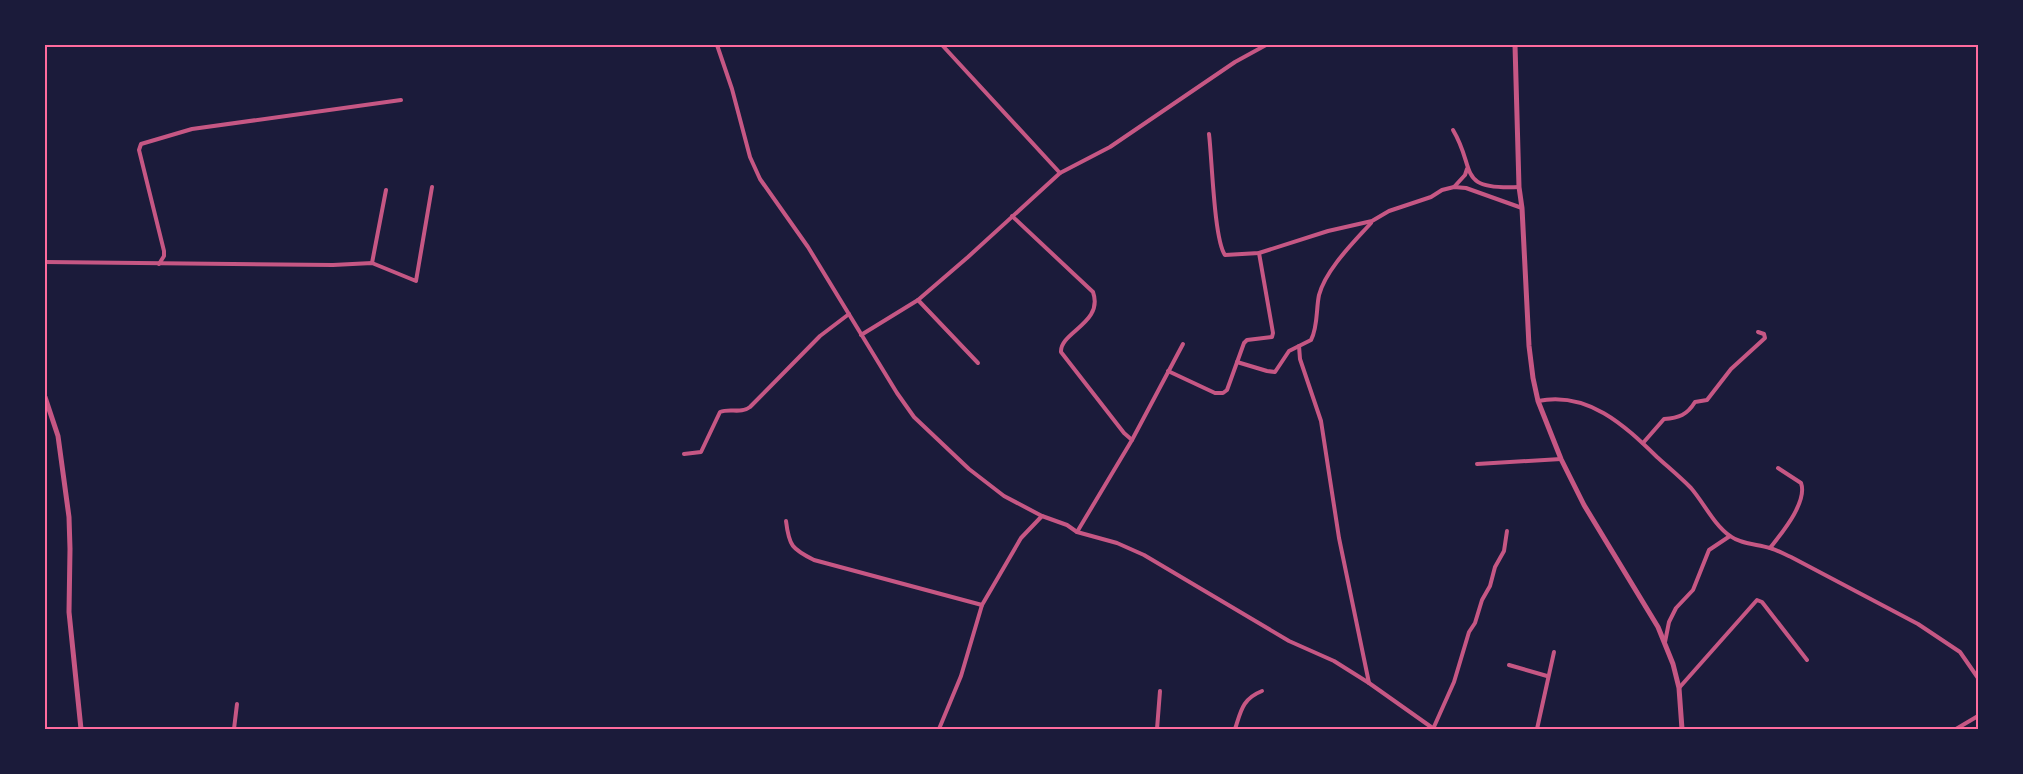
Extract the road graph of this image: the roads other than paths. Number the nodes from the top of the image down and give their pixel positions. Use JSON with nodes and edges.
{"nodes":[{"id":1,"x":717,"y":45,"type":"edge"},
{"id":2,"x":942,"y":45,"type":"edge"},
{"id":3,"x":1266,"y":45,"type":"edge"},
{"id":4,"x":1515,"y":45,"type":"edge"},
{"id":5,"x":401,"y":100,"type":"dead end"},
{"id":6,"x":1453,"y":130,"type":"dead end"},
{"id":7,"x":1209,"y":134,"type":"dead end"},
{"id":8,"x":1468,"y":170,"type":"junction"},
{"id":9,"x":1060,"y":173,"type":"junction"},
{"id":10,"x":432,"y":187,"type":"dead end"},
{"id":11,"x":1454,"y":187,"type":"junction"},
{"id":12,"x":1519,"y":187,"type":"junction"},
{"id":13,"x":386,"y":190,"type":"dead end"},
{"id":14,"x":1522,"y":208,"type":"junction"},
{"id":15,"x":1012,"y":216,"type":"junction"},
{"id":16,"x":1372,"y":222,"type":"junction"},
{"id":17,"x":1259,"y":253,"type":"junction"},
{"id":18,"x":45,"y":262,"type":"edge"},
{"id":19,"x":372,"y":263,"type":"junction"},
{"id":20,"x":159,"y":264,"type":"junction"},
{"id":21,"x":918,"y":300,"type":"junction"},
{"id":22,"x":849,"y":314,"type":"junction"},
{"id":23,"x":1758,"y":332,"type":"dead end"},
{"id":24,"x":861,"y":336,"type":"junction"},
{"id":25,"x":1182,"y":344,"type":"dead end"},
{"id":26,"x":1299,"y":346,"type":"junction"},
{"id":27,"x":1237,"y":362,"type":"junction"},
{"id":28,"x":978,"y":363,"type":"dead end"},
{"id":29,"x":1168,"y":371,"type":"junction"},
{"id":30,"x":45,"y":397,"type":"edge"},
{"id":31,"x":1538,"y":401,"type":"junction"},
{"id":32,"x":1132,"y":440,"type":"junction"},
{"id":33,"x":1643,"y":443,"type":"junction"},
{"id":34,"x":684,"y":454,"type":"dead end"},
{"id":35,"x":1561,"y":459,"type":"junction"},
{"id":36,"x":1478,"y":464,"type":"dead end"},
{"id":37,"x":1778,"y":468,"type":"dead end"},
{"id":38,"x":1042,"y":516,"type":"junction"},
{"id":39,"x":786,"y":521,"type":"dead end"},
{"id":40,"x":1077,"y":532,"type":"junction"},
{"id":41,"x":1507,"y":532,"type":"dead end"},
{"id":42,"x":1730,"y":536,"type":"junction"},
{"id":43,"x":1770,"y":548,"type":"junction"},
{"id":44,"x":982,"y":605,"type":"junction"},
{"id":45,"x":1665,"y":644,"type":"junction"},
{"id":46,"x":1554,"y":652,"type":"dead end"},
{"id":47,"x":1807,"y":660,"type":"dead end"},
{"id":48,"x":1509,"y":664,"type":"dead end"},
{"id":49,"x":1548,"y":676,"type":"junction"},
{"id":50,"x":1978,"y":678,"type":"edge"},
{"id":51,"x":1369,"y":683,"type":"junction"},
{"id":52,"x":1679,"y":688,"type":"junction"},
{"id":53,"x":1160,"y":691,"type":"dead end"},
{"id":54,"x":1262,"y":692,"type":"dead end"},
{"id":55,"x":237,"y":704,"type":"dead end"},
{"id":56,"x":1978,"y":716,"type":"edge"},
{"id":57,"x":81,"y":729,"type":"edge"},
{"id":58,"x":234,"y":729,"type":"edge"},
{"id":59,"x":939,"y":729,"type":"edge"},
{"id":60,"x":1157,"y":729,"type":"edge"},
{"id":61,"x":1235,"y":729,"type":"edge"},
{"id":62,"x":1433,"y":729,"type":"edge"},
{"id":63,"x":1537,"y":729,"type":"edge"},
{"id":64,"x":1682,"y":729,"type":"edge"},
{"id":65,"x":1956,"y":729,"type":"edge"}],
"edges":[{"from":1,"to":22,"type":"street"},
{"from":2,"to":9,"type":"street"},
{"from":3,"to":9,"type":"street"},
{"from":4,"to":12,"type":"street"},
{"from":5,"to":20,"type":"street"},
{"from":6,"to":8,"type":"street"},
{"from":7,"to":17,"type":"street"},
{"from":8,"to":11,"type":"street"},
{"from":8,"to":12,"type":"street"},
{"from":9,"to":15,"type":"street"},
{"from":10,"to":19,"type":"street"},
{"from":11,"to":14,"type":"street"},
{"from":11,"to":16,"type":"street"},
{"from":12,"to":14,"type":"street"},
{"from":13,"to":19,"type":"street"},
{"from":14,"to":31,"type":"street"},
{"from":15,"to":21,"type":"street"},
{"from":15,"to":32,"type":"street"},
{"from":16,"to":17,"type":"street"},
{"from":16,"to":26,"type":"street"},
{"from":17,"to":27,"type":"street"},
{"from":18,"to":20,"type":"street"},
{"from":19,"to":20,"type":"street"},
{"from":21,"to":24,"type":"street"},
{"from":21,"to":28,"type":"street"},
{"from":22,"to":24,"type":"street"},
{"from":22,"to":34,"type":"street"},
{"from":23,"to":33,"type":"street"},
{"from":24,"to":38,"type":"street"},
{"from":25,"to":29,"type":"street"},
{"from":26,"to":27,"type":"street"},
{"from":26,"to":51,"type":"street"},
{"from":27,"to":29,"type":"street"},
{"from":29,"to":32,"type":"street"},
{"from":30,"to":57,"type":"street"},
{"from":31,"to":33,"type":"street"},
{"from":31,"to":35,"type":"street"},
{"from":32,"to":40,"type":"street"},
{"from":33,"to":42,"type":"street"},
{"from":35,"to":36,"type":"street"},
{"from":35,"to":45,"type":"street"},
{"from":37,"to":43,"type":"street"},
{"from":38,"to":40,"type":"street"},
{"from":38,"to":44,"type":"street"},
{"from":39,"to":44,"type":"street"},
{"from":40,"to":51,"type":"street"},
{"from":41,"to":62,"type":"street"},
{"from":42,"to":43,"type":"street"},
{"from":42,"to":45,"type":"street"},
{"from":43,"to":50,"type":"street"},
{"from":44,"to":59,"type":"street"},
{"from":45,"to":52,"type":"street"},
{"from":46,"to":49,"type":"street"},
{"from":47,"to":52,"type":"street"},
{"from":48,"to":49,"type":"street"},
{"from":49,"to":63,"type":"street"},
{"from":51,"to":62,"type":"street"},
{"from":52,"to":64,"type":"street"},
{"from":53,"to":60,"type":"street"},
{"from":54,"to":61,"type":"street"},
{"from":55,"to":58,"type":"street"},
{"from":56,"to":65,"type":"street"}]}
